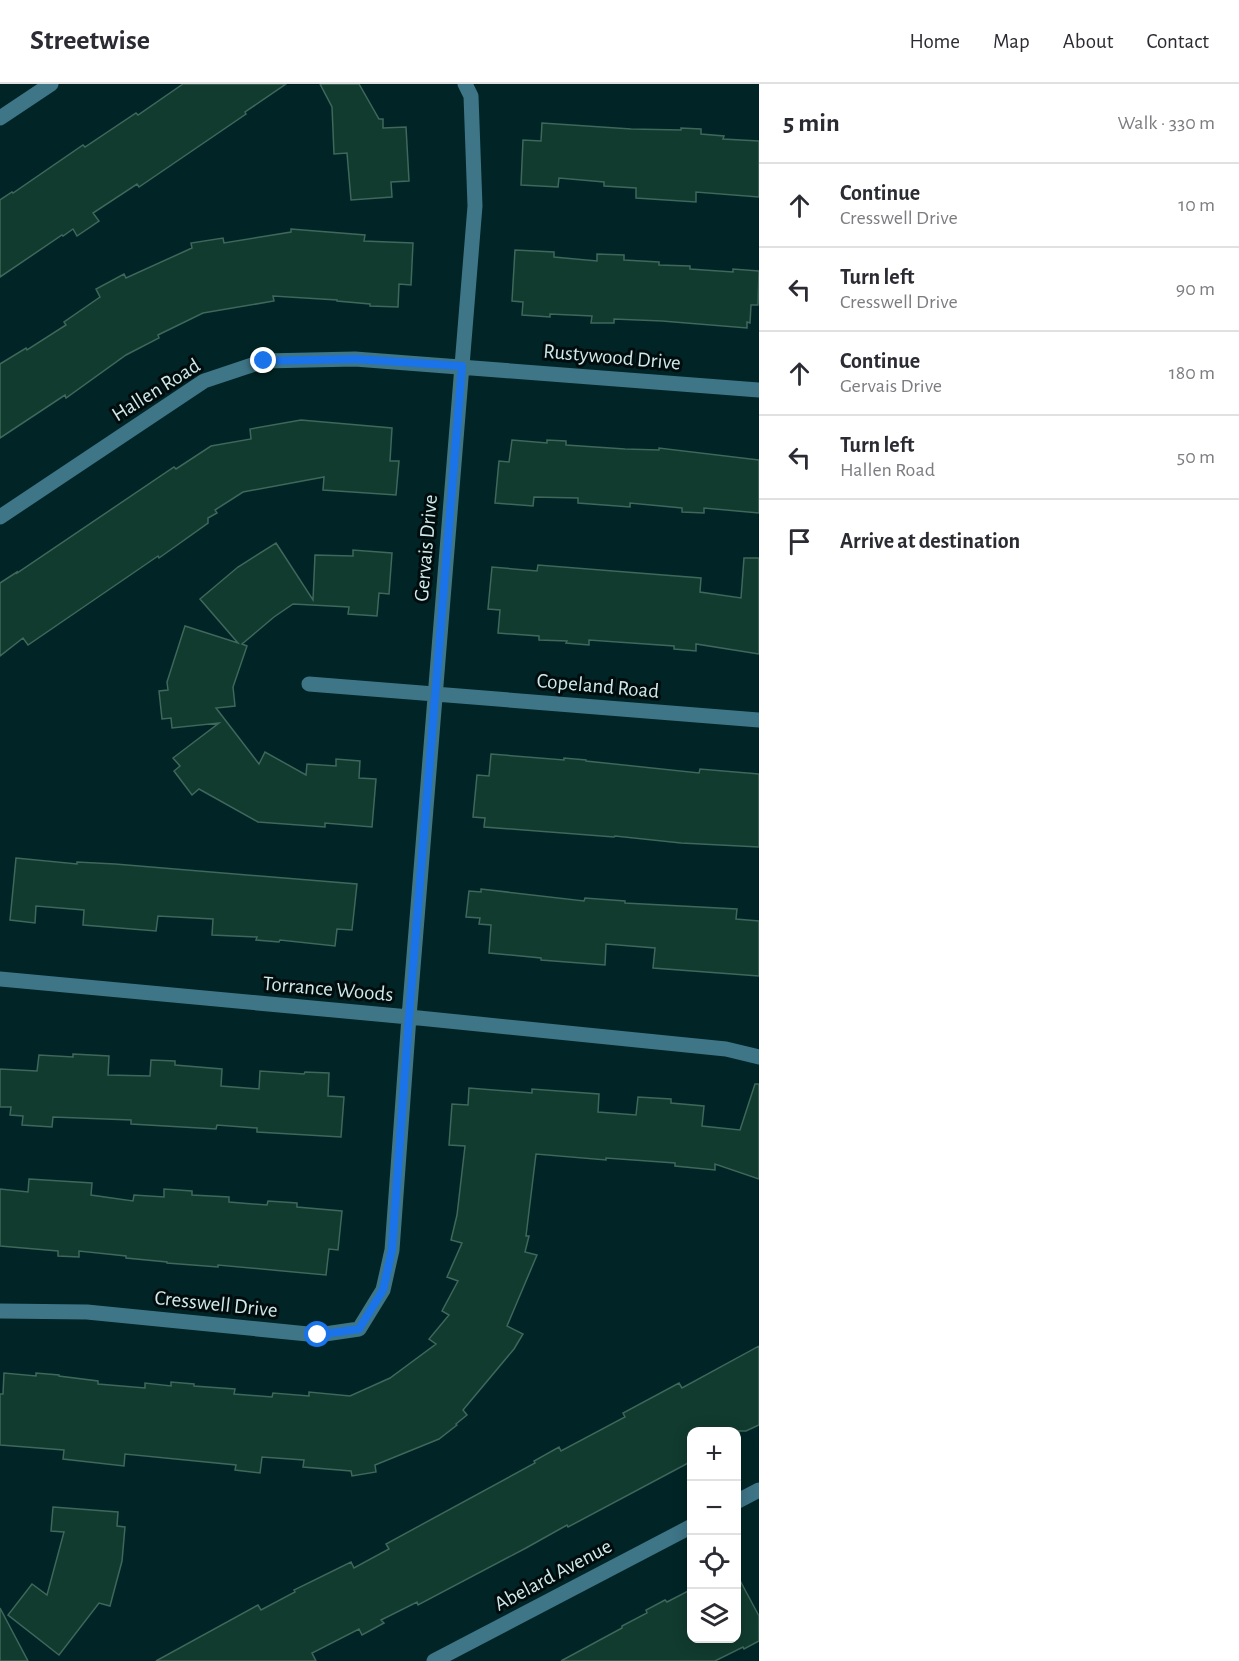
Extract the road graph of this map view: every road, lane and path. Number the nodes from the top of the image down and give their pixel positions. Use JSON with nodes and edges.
{"nodes":[{"id":1,"x":51,"y":84,"type":"edge"},
{"id":2,"x":465,"y":84,"type":"edge"},
{"id":3,"x":0,"y":118,"type":"edge"},
{"id":4,"x":462,"y":366,"type":"junction"},
{"id":5,"x":759,"y":390,"type":"edge"},
{"id":6,"x":0,"y":517,"type":"edge"},
{"id":7,"x":309,"y":684,"type":"dead end"},
{"id":8,"x":435,"y":694,"type":"junction"},
{"id":9,"x":759,"y":720,"type":"edge"},
{"id":10,"x":0,"y":979,"type":"edge"},
{"id":11,"x":409,"y":1017,"type":"junction"},
{"id":12,"x":759,"y":1057,"type":"edge"},
{"id":13,"x":0,"y":1311,"type":"edge"},
{"id":14,"x":759,"y":1490,"type":"edge"},
{"id":15,"x":741,"y":1499,"type":"edge"},
{"id":16,"x":687,"y":1529,"type":"edge"},
{"id":17,"x":434,"y":1661,"type":"edge"}],
"edges":[{"from":1,"to":3,"type":"street"},
{"from":2,"to":4,"type":"street","name":"Gervais Drive"},
{"from":4,"to":5,"type":"street","name":"Rustywood Drive"},
{"from":4,"to":6,"type":"street","name":"Hallen Road"},
{"from":4,"to":8,"type":"street","name":"Gervais Drive"},
{"from":7,"to":8,"type":"street","name":"Copeland Road"},
{"from":8,"to":9,"type":"street","name":"Copeland Road"},
{"from":8,"to":11,"type":"street","name":"Gervais Drive"},
{"from":10,"to":11,"type":"street","name":"Torrance Woods"},
{"from":11,"to":12,"type":"street","name":"Torrance Woods"},
{"from":11,"to":13,"type":"street","name":"Cresswell Drive"},
{"from":14,"to":15,"type":"street"},
{"from":16,"to":17,"type":"street","name":"Abelard Avenue"}]}
